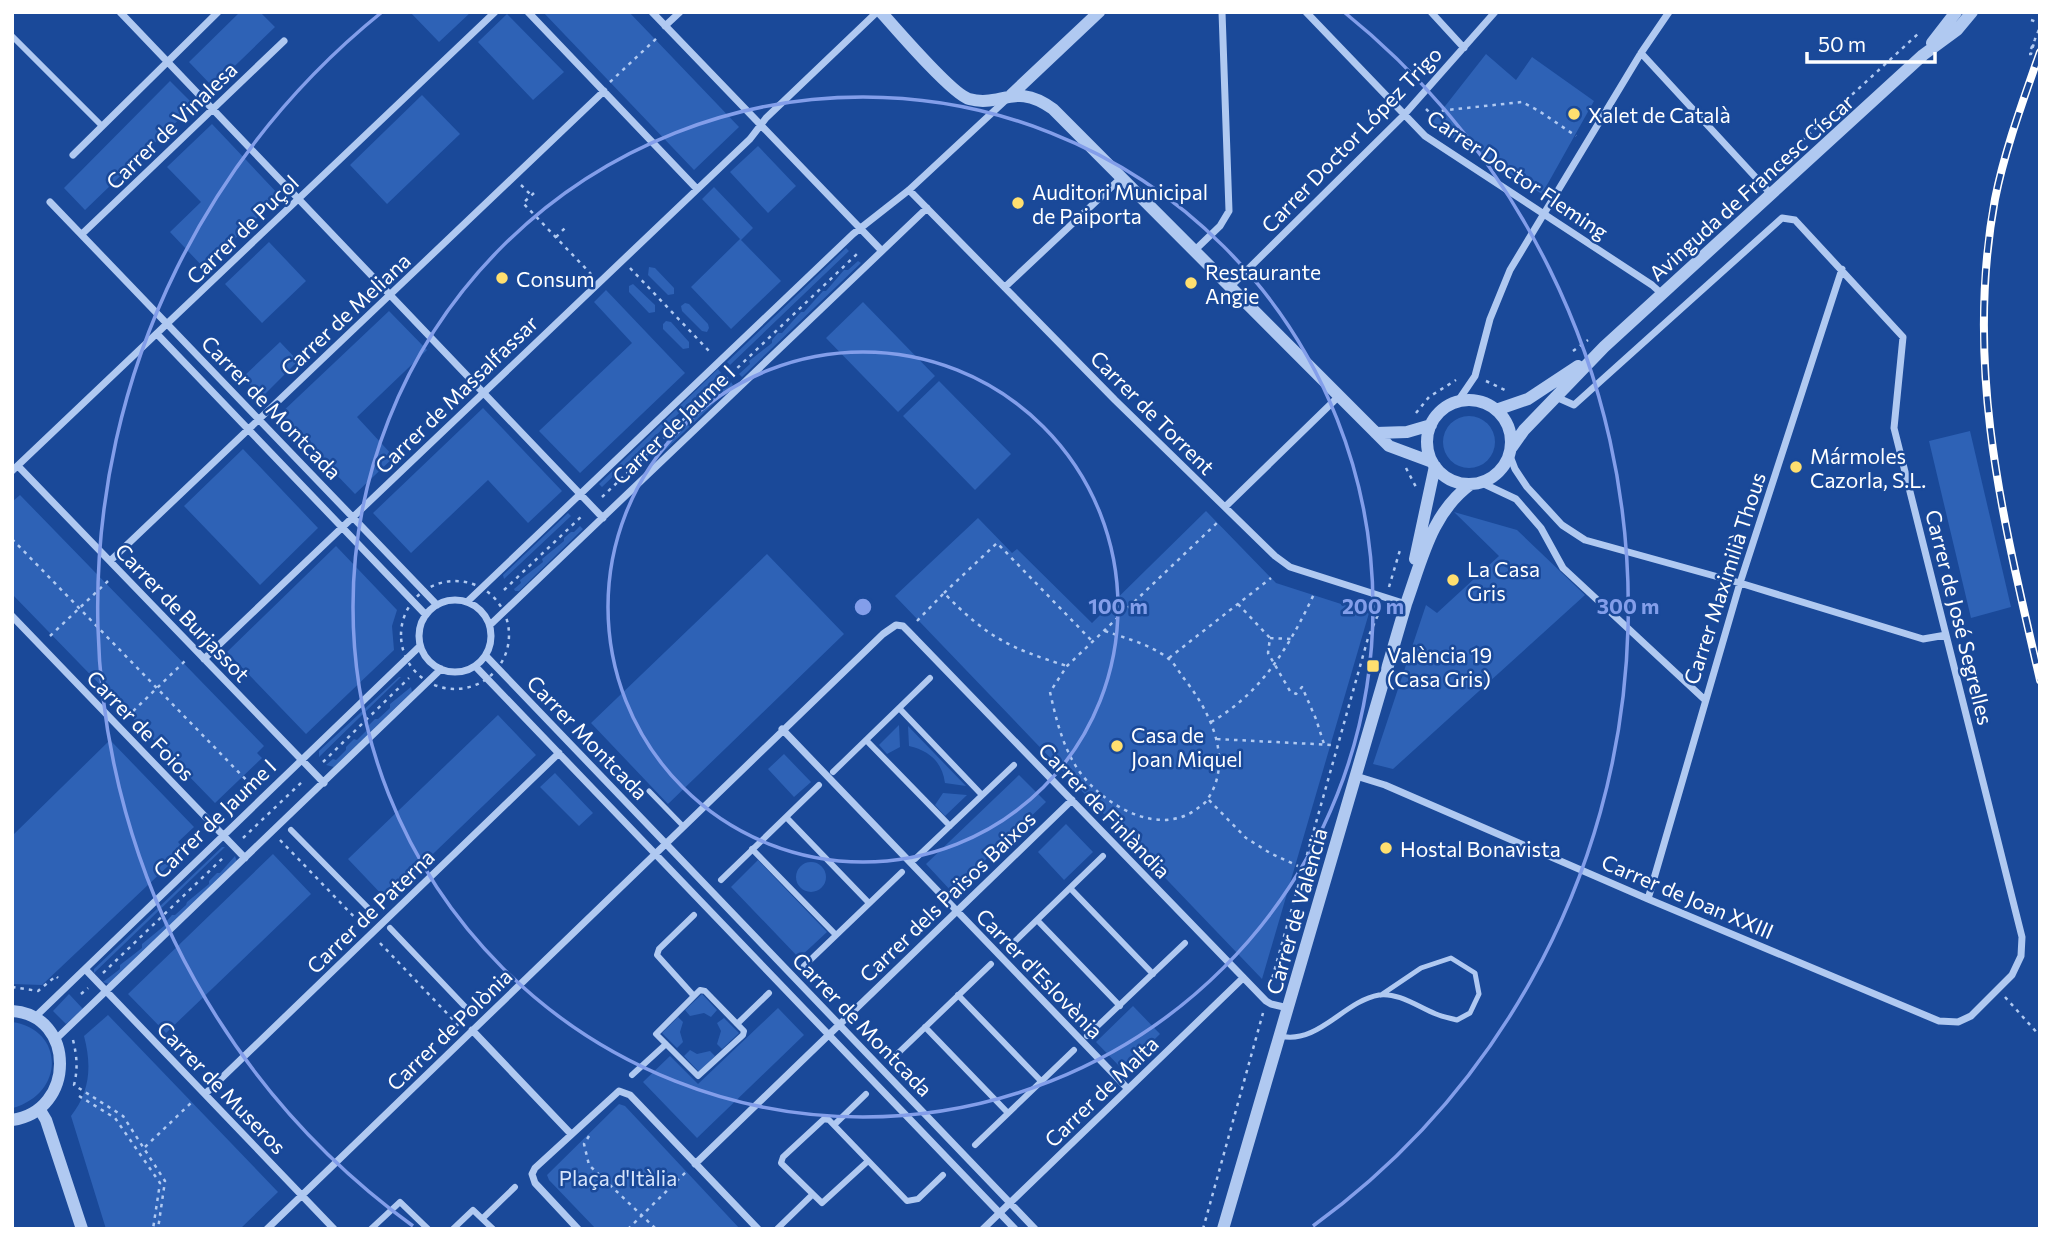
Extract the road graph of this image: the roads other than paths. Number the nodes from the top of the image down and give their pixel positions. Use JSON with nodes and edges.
{"nodes":[{"id":1,"x":120,"y":12,"type":"edge"},
{"id":2,"x":218,"y":12,"type":"edge"},
{"id":3,"x":495,"y":12,"type":"edge"},
{"id":4,"x":528,"y":12,"type":"edge"},
{"id":5,"x":652,"y":12,"type":"edge"},
{"id":6,"x":680,"y":12,"type":"edge"},
{"id":7,"x":879,"y":12,"type":"edge"},
{"id":8,"x":1099,"y":12,"type":"edge"},
{"id":9,"x":1222,"y":12,"type":"edge"},
{"id":10,"x":1306,"y":12,"type":"edge"},
{"id":11,"x":1431,"y":12,"type":"edge"},
{"id":12,"x":1495,"y":12,"type":"edge"},
{"id":13,"x":1669,"y":12,"type":"edge"},
{"id":14,"x":1956,"y":12,"type":"edge"},
{"id":15,"x":1972,"y":12,"type":"edge"},
{"id":16,"x":665,"y":26,"type":"junction"},
{"id":17,"x":12,"y":36,"type":"edge"},
{"id":18,"x":284,"y":41,"type":"dead end"},
{"id":19,"x":1464,"y":48,"type":"junction"},
{"id":20,"x":1641,"y":53,"type":"junction"},
{"id":21,"x":1923,"y":54,"type":"junction"},
{"id":22,"x":166,"y":61,"type":"junction"},
{"id":23,"x":606,"y":88,"type":"junction"},
{"id":24,"x":1011,"y":95,"type":"junction"},
{"id":25,"x":213,"y":109,"type":"junction"},
{"id":26,"x":1404,"y":116,"type":"junction"},
{"id":27,"x":760,"y":124,"type":"junction"},
{"id":28,"x":102,"y":126,"type":"junction"},
{"id":29,"x":73,"y":155,"type":"dead end"},
{"id":30,"x":1122,"y":177,"type":"junction"},
{"id":31,"x":697,"y":189,"type":"junction"},
{"id":32,"x":1768,"y":190,"type":"junction"},
{"id":33,"x":909,"y":191,"type":"junction"},
{"id":34,"x":298,"y":199,"type":"junction"},
{"id":35,"x":50,"y":202,"type":"dead end"},
{"id":36,"x":926,"y":208,"type":"junction"},
{"id":37,"x":1545,"y":215,"type":"junction"},
{"id":38,"x":860,"y":228,"type":"junction"},
{"id":39,"x":82,"y":234,"type":"junction"},
{"id":40,"x":882,"y":251,"type":"junction"},
{"id":41,"x":1194,"y":251,"type":"junction"},
{"id":42,"x":1842,"y":269,"type":"junction"},
{"id":43,"x":1005,"y":287,"type":"junction"},
{"id":44,"x":1230,"y":287,"type":"junction"},
{"id":45,"x":1662,"y":294,"type":"junction"},
{"id":46,"x":390,"y":295,"type":"junction"},
{"id":47,"x":168,"y":323,"type":"junction"},
{"id":48,"x":157,"y":334,"type":"junction"},
{"id":49,"x":1604,"y":347,"type":"junction"},
{"id":50,"x":482,"y":392,"type":"junction"},
{"id":51,"x":1338,"y":397,"type":"junction"},
{"id":52,"x":1556,"y":397,"type":"junction"},
{"id":53,"x":1458,"y":401,"type":"junction"},
{"id":54,"x":1496,"y":410,"type":"junction"},
{"id":55,"x":260,"y":418,"type":"junction"},
{"id":56,"x":1431,"y":425,"type":"junction"},
{"id":57,"x":248,"y":430,"type":"junction"},
{"id":58,"x":1376,"y":433,"type":"junction"},
{"id":59,"x":1511,"y":451,"type":"junction"},
{"id":60,"x":1433,"y":464,"type":"junction"},
{"id":61,"x":15,"y":468,"type":"edge"},
{"id":62,"x":1476,"y":483,"type":"junction"},
{"id":63,"x":579,"y":494,"type":"junction"},
{"id":64,"x":1225,"y":507,"type":"junction"},
{"id":65,"x":353,"y":516,"type":"junction"},
{"id":66,"x":603,"y":518,"type":"junction"},
{"id":67,"x":341,"y":528,"type":"junction"},
{"id":68,"x":110,"y":561,"type":"junction"},
{"id":69,"x":1740,"y":583,"type":"junction"},
{"id":70,"x":467,"y":602,"type":"junction"},
{"id":71,"x":1406,"y":604,"type":"junction"},
{"id":72,"x":437,"y":605,"type":"junction"},
{"id":73,"x":426,"y":615,"type":"junction"},
{"id":74,"x":12,"y":616,"type":"edge"},
{"id":75,"x":490,"y":625,"type":"junction"},
{"id":76,"x":1946,"y":635,"type":"junction"},
{"id":77,"x":420,"y":646,"type":"junction"},
{"id":78,"x":486,"y":656,"type":"junction"},
{"id":79,"x":204,"y":659,"type":"junction"},
{"id":80,"x":475,"y":666,"type":"junction"},
{"id":81,"x":441,"y":669,"type":"junction"},
{"id":82,"x":930,"y":678,"type":"dead end"},
{"id":83,"x":1704,"y":699,"type":"junction"},
{"id":84,"x":899,"y":708,"type":"junction"},
{"id":85,"x":782,"y":730,"type":"junction"},
{"id":86,"x":866,"y":740,"type":"junction"},
{"id":87,"x":559,"y":754,"type":"junction"},
{"id":88,"x":302,"y":760,"type":"junction"},
{"id":89,"x":1014,"y":765,"type":"dead end"},
{"id":90,"x":833,"y":772,"type":"dead end"},
{"id":91,"x":1356,"y":776,"type":"junction"},
{"id":92,"x":324,"y":783,"type":"junction"},
{"id":93,"x":819,"y":785,"type":"dead end"},
{"id":94,"x":649,"y":791,"type":"dead end"},
{"id":95,"x":982,"y":795,"type":"junction"},
{"id":96,"x":1072,"y":800,"type":"junction"},
{"id":97,"x":786,"y":817,"type":"junction"},
{"id":98,"x":683,"y":826,"type":"junction"},
{"id":99,"x":950,"y":826,"type":"junction"},
{"id":100,"x":290,"y":830,"type":"dead end"},
{"id":101,"x":224,"y":835,"type":"junction"},
{"id":102,"x":665,"y":843,"type":"junction"},
{"id":103,"x":752,"y":849,"type":"junction"},
{"id":104,"x":654,"y":853,"type":"junction"},
{"id":105,"x":1103,"y":856,"type":"dead end"},
{"id":106,"x":245,"y":858,"type":"junction"},
{"id":107,"x":915,"y":859,"type":"dead end"},
{"id":108,"x":902,"y":872,"type":"dead end"},
{"id":109,"x":721,"y":880,"type":"dead end"},
{"id":110,"x":1070,"y":888,"type":"junction"},
{"id":111,"x":1648,"y":899,"type":"junction"},
{"id":112,"x":869,"y":903,"type":"junction"},
{"id":113,"x":957,"y":911,"type":"junction"},
{"id":114,"x":375,"y":915,"type":"dead end"},
{"id":115,"x":694,"y":915,"type":"dead end"},
{"id":116,"x":1037,"y":919,"type":"junction"},
{"id":117,"x":390,"y":928,"type":"dead end"},
{"id":118,"x":836,"y":936,"type":"junction"},
{"id":119,"x":1185,"y":943,"type":"dead end"},
{"id":120,"x":1007,"y":949,"type":"dead end"},
{"id":121,"x":991,"y":964,"type":"dead end"},
{"id":122,"x":804,"y":966,"type":"dead end"},
{"id":123,"x":85,"y":969,"type":"junction"},
{"id":124,"x":1153,"y":974,"type":"junction"},
{"id":125,"x":1243,"y":978,"type":"junction"},
{"id":126,"x":1998,"y":989,"type":"joint"},
{"id":127,"x":106,"y":991,"type":"junction"},
{"id":128,"x":769,"y":993,"type":"dead end"},
{"id":129,"x":693,"y":995,"type":"junction"},
{"id":130,"x":958,"y":995,"type":"junction"},
{"id":131,"x":1381,"y":995,"type":"junction"},
{"id":132,"x":1120,"y":1006,"type":"junction"},
{"id":133,"x":1288,"y":1007,"type":"junction"},
{"id":134,"x":12,"y":1011,"type":"edge"},
{"id":135,"x":471,"y":1013,"type":"dead end"},
{"id":136,"x":34,"y":1018,"type":"junction"},
{"id":137,"x":737,"y":1024,"type":"junction"},
{"id":138,"x":839,"y":1025,"type":"junction"},
{"id":139,"x":925,"y":1027,"type":"junction"},
{"id":140,"x":472,"y":1030,"type":"junction"},
{"id":141,"x":829,"y":1035,"type":"junction"},
{"id":142,"x":1280,"y":1036,"type":"junction"},
{"id":143,"x":1087,"y":1037,"type":"dead end"},
{"id":144,"x":55,"y":1040,"type":"junction"},
{"id":145,"x":666,"y":1044,"type":"junction"},
{"id":146,"x":1074,"y":1050,"type":"dead end"},
{"id":147,"x":892,"y":1059,"type":"dead end"},
{"id":148,"x":632,"y":1075,"type":"dead end"},
{"id":149,"x":1041,"y":1081,"type":"junction"},
{"id":150,"x":1128,"y":1089,"type":"junction"},
{"id":151,"x":205,"y":1094,"type":"junction"},
{"id":152,"x":866,"y":1094,"type":"dead end"},
{"id":153,"x":40,"y":1110,"type":"junction"},
{"id":154,"x":1008,"y":1113,"type":"junction"},
{"id":155,"x":12,"y":1120,"type":"edge"},
{"id":156,"x":834,"y":1125,"type":"junction"},
{"id":157,"x":571,"y":1134,"type":"junction"},
{"id":158,"x":975,"y":1145,"type":"dead end"},
{"id":159,"x":868,"y":1161,"type":"junction"},
{"id":160,"x":695,"y":1164,"type":"junction"},
{"id":161,"x":943,"y":1175,"type":"dead end"},
{"id":162,"x":515,"y":1187,"type":"dead end"},
{"id":163,"x":302,"y":1195,"type":"junction"},
{"id":164,"x":812,"y":1195,"type":"junction"},
{"id":165,"x":1010,"y":1202,"type":"junction"},
{"id":166,"x":999,"y":1213,"type":"junction"},
{"id":167,"x":483,"y":1218,"type":"junction"},
{"id":168,"x":82,"y":1229,"type":"edge"},
{"id":169,"x":267,"y":1229,"type":"edge"},
{"id":170,"x":334,"y":1229,"type":"edge"},
{"id":171,"x":371,"y":1229,"type":"edge"},
{"id":172,"x":428,"y":1229,"type":"edge"},
{"id":173,"x":453,"y":1229,"type":"edge"},
{"id":174,"x":493,"y":1229,"type":"edge"},
{"id":175,"x":578,"y":1229,"type":"edge"},
{"id":176,"x":758,"y":1229,"type":"edge"},
{"id":177,"x":777,"y":1229,"type":"edge"},
{"id":178,"x":983,"y":1229,"type":"edge"},
{"id":179,"x":1015,"y":1229,"type":"edge"},
{"id":180,"x":1035,"y":1229,"type":"edge"},
{"id":181,"x":1223,"y":1229,"type":"edge"}],
"edges":[{"from":1,"to":22,"type":"street"},
{"from":2,"to":22,"type":"street"},
{"from":3,"to":34,"type":"street","name":"Carrer de Puçol"},
{"from":4,"to":23,"type":"street"},
{"from":5,"to":16,"type":"street"},
{"from":6,"to":16,"type":"street"},
{"from":7,"to":24,"type":"street"},
{"from":7,"to":27,"type":"street","name":"Carrer de Massalfassar"},
{"from":8,"to":24,"type":"street","name":"Carrer de Jaume I"},
{"from":9,"to":41,"type":"street"},
{"from":10,"to":26,"type":"street","name":"Carrer Doctor Fleming"},
{"from":11,"to":19,"type":"street"},
{"from":12,"to":19,"type":"street","name":"Carrer Doctor López Trigo"},
{"from":13,"to":20,"type":"street"},
{"from":14,"to":21,"type":"street","name":"Avinguda de Francesc Císcar"},
{"from":15,"to":21,"type":"street","name":"Avinguda de Francesc Císcar"},
{"from":16,"to":27,"type":"street"},
{"from":17,"to":28,"type":"street"},
{"from":18,"to":25,"type":"street","name":"Carrer de Vinalesa"},
{"from":19,"to":26,"type":"street","name":"Carrer Doctor López Trigo"},
{"from":20,"to":32,"type":"street"},
{"from":20,"to":37,"type":"street"},
{"from":21,"to":32,"type":"street","name":"Avinguda de Francesc Císcar"},
{"from":22,"to":25,"type":"street"},
{"from":22,"to":28,"type":"street"},
{"from":23,"to":31,"type":"street"},
{"from":23,"to":46,"type":"street","name":"Carrer de Meliana"},
{"from":24,"to":30,"type":"street"},
{"from":24,"to":33,"type":"street","name":"Carrer de Jaume I"},
{"from":25,"to":34,"type":"street"},
{"from":25,"to":39,"type":"street","name":"Carrer de Vinalesa"},
{"from":26,"to":37,"type":"street","name":"Carrer Doctor Fleming"},
{"from":26,"to":44,"type":"street","name":"Carrer Doctor López Trigo"},
{"from":27,"to":31,"type":"street","name":"Carrer de Massalfassar"},
{"from":27,"to":38,"type":"street"},
{"from":28,"to":29,"type":"street"},
{"from":30,"to":41,"type":"street"},
{"from":30,"to":43,"type":"street"},
{"from":31,"to":50,"type":"street","name":"Carrer de Massalfassar"},
{"from":32,"to":45,"type":"street","name":"Avinguda de Francesc Císcar"},
{"from":33,"to":36,"type":"street","name":"Carrer de Torrent"},
{"from":33,"to":38,"type":"street","name":"Carrer de Jaume I"},
{"from":34,"to":46,"type":"street"},
{"from":34,"to":47,"type":"street","name":"Carrer de Puçol"},
{"from":35,"to":39,"type":"street"},
{"from":36,"to":40,"type":"street","name":"Carrer de Jaume I"},
{"from":36,"to":43,"type":"street","name":"Carrer de Torrent"},
{"from":37,"to":45,"type":"street","name":"Carrer Doctor Fleming"},
{"from":37,"to":53,"type":"street"},
{"from":38,"to":40,"type":"street"},
{"from":38,"to":63,"type":"street","name":"Carrer de Jaume I"},
{"from":39,"to":47,"type":"street","name":"Carrer de Montcada"},
{"from":40,"to":66,"type":"street","name":"Carrer de Jaume I"},
{"from":41,"to":44,"type":"street"},
{"from":42,"to":52,"type":"street","name":"Carrer de José Segrelles"},
{"from":42,"to":69,"type":"street","name":"Carrer Maximilià Thous"},
{"from":42,"to":76,"type":"street","name":"Carrer de José Segrelles"},
{"from":43,"to":64,"type":"street","name":"Carrer de Torrent"},
{"from":44,"to":51,"type":"street"},
{"from":45,"to":49,"type":"street","name":"Avinguda de Francesc Císcar"},
{"from":46,"to":50,"type":"street"},
{"from":46,"to":55,"type":"street","name":"Carrer de Meliana"},
{"from":47,"to":48,"type":"street","name":"Carrer de Puçol"},
{"from":47,"to":55,"type":"street","name":"Carrer de Montcada"},
{"from":48,"to":57,"type":"street","name":"Carrer de Montcada"},
{"from":48,"to":61,"type":"street","name":"Carrer de Puçol"},
{"from":49,"to":52,"type":"street","name":"Avinguda de Francesc Císcar"},
{"from":49,"to":54,"type":"street","name":"Avinguda de Francesc Císcar"},
{"from":50,"to":63,"type":"street"},
{"from":50,"to":65,"type":"street","name":"Carrer de Massalfassar"},
{"from":51,"to":58,"type":"street"},
{"from":51,"to":64,"type":"street"},
{"from":52,"to":59,"type":"street","name":"Avinguda de Francesc Císcar"},
{"from":53,"to":54,"type":"street"},
{"from":53,"to":56,"type":"street"},
{"from":54,"to":59,"type":"street"},
{"from":55,"to":57,"type":"street","name":"Carrer de Meliana"},
{"from":55,"to":65,"type":"street","name":"Carrer de Montcada"},
{"from":56,"to":58,"type":"street"},
{"from":56,"to":60,"type":"street"},
{"from":57,"to":67,"type":"street","name":"Carrer de Montcada"},
{"from":57,"to":68,"type":"street","name":"Carrer de Meliana"},
{"from":58,"to":60,"type":"street"},
{"from":59,"to":62,"type":"street"},
{"from":59,"to":69,"type":"street"},
{"from":60,"to":62,"type":"street"},
{"from":60,"to":71,"type":"street","name":"Carrer de València"},
{"from":61,"to":68,"type":"street","name":"Carrer de Burjassot"},
{"from":62,"to":71,"type":"street","name":"Carrer de València"},
{"from":62,"to":83,"type":"street"},
{"from":63,"to":66,"type":"street"},
{"from":63,"to":70,"type":"street","name":"Carrer de Jaume I"},
{"from":64,"to":71,"type":"street","name":"Carrer de Torrent"},
{"from":65,"to":67,"type":"street","name":"Carrer de Massalfassar"},
{"from":65,"to":72,"type":"street","name":"Carrer de Montcada"},
{"from":66,"to":75,"type":"street","name":"Carrer de Jaume I"},
{"from":67,"to":73,"type":"street","name":"Carrer de Montcada"},
{"from":67,"to":79,"type":"street","name":"Carrer de Massalfassar"},
{"from":68,"to":79,"type":"street","name":"Carrer de Burjassot"},
{"from":69,"to":76,"type":"street"},
{"from":69,"to":83,"type":"street","name":"Carrer Maximilià Thous"},
{"from":70,"to":72,"type":"street"},
{"from":70,"to":75,"type":"street"},
{"from":71,"to":91,"type":"street","name":"Carrer de València"},
{"from":72,"to":73,"type":"street"},
{"from":73,"to":77,"type":"street"},
{"from":74,"to":101,"type":"street","name":"Carrer de Foios"},
{"from":75,"to":78,"type":"street"},
{"from":76,"to":126,"type":"street","name":"Carrer de José Segrelles"},
{"from":77,"to":81,"type":"street"},
{"from":77,"to":88,"type":"street","name":"Carrer de Jaume I"},
{"from":78,"to":80,"type":"street"},
{"from":78,"to":102,"type":"street","name":"Carrer Montcada"},
{"from":79,"to":88,"type":"street","name":"Carrer de Burjassot"},
{"from":80,"to":81,"type":"street"},
{"from":80,"to":87,"type":"street","name":"Carrer Montcada"},
{"from":81,"to":92,"type":"street"},
{"from":82,"to":84,"type":"street"},
{"from":83,"to":111,"type":"street","name":"Carrer Maximilià Thous"},
{"from":84,"to":86,"type":"street"},
{"from":84,"to":95,"type":"street"},
{"from":85,"to":96,"type":"street","name":"Carrer de Finlàndia"},
{"from":85,"to":98,"type":"street"},
{"from":85,"to":113,"type":"street","name":"Carrer d'Eslovènia"},
{"from":86,"to":90,"type":"street"},
{"from":86,"to":99,"type":"street"},
{"from":87,"to":104,"type":"street","name":"Carrer Montcada"},
{"from":87,"to":151,"type":"street","name":"Carrer de Paterna"},
{"from":88,"to":92,"type":"street","name":"Carrer de Burjassot"},
{"from":88,"to":101,"type":"street","name":"Carrer de Jaume I"},
{"from":89,"to":95,"type":"street"},
{"from":91,"to":111,"type":"street","name":"Carrer de Joan XXIII"},
{"from":91,"to":133,"type":"street","name":"Carrer de València"},
{"from":92,"to":106,"type":"street"},
{"from":93,"to":97,"type":"street"},
{"from":94,"to":98,"type":"lane"},
{"from":95,"to":99,"type":"street"},
{"from":96,"to":113,"type":"street","name":"Carrer dels Països Baixos"},
{"from":96,"to":125,"type":"street","name":"Carrer de Finlàndia"},
{"from":97,"to":103,"type":"street"},
{"from":97,"to":112,"type":"street"},
{"from":98,"to":102,"type":"street"},
{"from":99,"to":107,"type":"street"},
{"from":100,"to":114,"type":"street"},
{"from":101,"to":106,"type":"street","name":"Carrer de Foios"},
{"from":101,"to":123,"type":"street","name":"Carrer de Jaume I"},
{"from":102,"to":104,"type":"street","name":"Carrer de Polònia"},
{"from":102,"to":138,"type":"street","name":"Carrer de Montcada"},
{"from":103,"to":109,"type":"street"},
{"from":103,"to":118,"type":"street"},
{"from":104,"to":140,"type":"street","name":"Carrer de Polònia"},
{"from":104,"to":141,"type":"street","name":"Carrer de Montcada"},
{"from":105,"to":110,"type":"street"},
{"from":106,"to":127,"type":"street"},
{"from":108,"to":112,"type":"street"},
{"from":110,"to":116,"type":"street"},
{"from":110,"to":124,"type":"street"},
{"from":111,"to":126,"type":"street","name":"Carrer de Joan XXIII"},
{"from":112,"to":118,"type":"street"},
{"from":113,"to":138,"type":"street","name":"Carrer dels Països Baixos"},
{"from":113,"to":150,"type":"street","name":"Carrer d'Eslovènia"},
{"from":115,"to":129,"type":"street"},
{"from":116,"to":120,"type":"street"},
{"from":116,"to":132,"type":"street"},
{"from":117,"to":135,"type":"street"},
{"from":118,"to":122,"type":"street"},
{"from":119,"to":124,"type":"street"},
{"from":121,"to":130,"type":"street"},
{"from":123,"to":127,"type":"street","name":"Carrer de Museros"},
{"from":123,"to":136,"type":"street","name":"Carrer de Jaume I"},
{"from":124,"to":132,"type":"street"},
{"from":125,"to":133,"type":"street","name":"Carrer de Finlàndia"},
{"from":125,"to":150,"type":"street","name":"Carrer de Malta"},
{"from":127,"to":144,"type":"street"},
{"from":127,"to":151,"type":"street","name":"Carrer de Museros"},
{"from":128,"to":137,"type":"street"},
{"from":129,"to":137,"type":"street"},
{"from":129,"to":145,"type":"street"},
{"from":130,"to":139,"type":"street"},
{"from":130,"to":149,"type":"street"},
{"from":131,"to":131,"type":"lane"},
{"from":131,"to":142,"type":"lane"},
{"from":132,"to":143,"type":"street"},
{"from":133,"to":142,"type":"street","name":"Carrer de València"},
{"from":134,"to":136,"type":"street"},
{"from":136,"to":144,"type":"street"},
{"from":137,"to":145,"type":"street"},
{"from":138,"to":141,"type":"street","name":"Carrer dels Països Baixos"},
{"from":138,"to":165,"type":"street","name":"Carrer de Montcada"},
{"from":139,"to":147,"type":"street"},
{"from":139,"to":154,"type":"street"},
{"from":140,"to":157,"type":"street"},
{"from":140,"to":163,"type":"street","name":"Carrer de Polònia"},
{"from":141,"to":160,"type":"street","name":"Carrer dels Països Baixos"},
{"from":141,"to":166,"type":"street","name":"Carrer de Montcada"},
{"from":142,"to":181,"type":"street","name":"Carrer de València"},
{"from":144,"to":153,"type":"street"},
{"from":145,"to":148,"type":"street"},
{"from":146,"to":149,"type":"street"},
{"from":149,"to":154,"type":"street"},
{"from":150,"to":165,"type":"street","name":"Carrer de Malta"},
{"from":151,"to":163,"type":"street","name":"Carrer de Museros"},
{"from":152,"to":156,"type":"street"},
{"from":153,"to":155,"type":"street"},
{"from":153,"to":168,"type":"street"},
{"from":154,"to":158,"type":"street"},
{"from":156,"to":159,"type":"street"},
{"from":156,"to":164,"type":"street"},
{"from":157,"to":160,"type":"street"},
{"from":157,"to":175,"type":"street"},
{"from":159,"to":161,"type":"street"},
{"from":159,"to":164,"type":"street"},
{"from":160,"to":176,"type":"street"},
{"from":162,"to":167,"type":"street"},
{"from":163,"to":169,"type":"street","name":"Carrer de Polònia"},
{"from":163,"to":170,"type":"street","name":"Carrer de Museros"},
{"from":164,"to":177,"type":"street"},
{"from":165,"to":166,"type":"street","name":"Carrer de Malta"},
{"from":165,"to":180,"type":"street","name":"Carrer de Montcada"},
{"from":166,"to":178,"type":"street","name":"Carrer de Malta"},
{"from":166,"to":179,"type":"street","name":"Carrer de Montcada"},
{"from":167,"to":173,"type":"street"},
{"from":167,"to":174,"type":"street"},
{"from":171,"to":172,"type":"street"}]}
